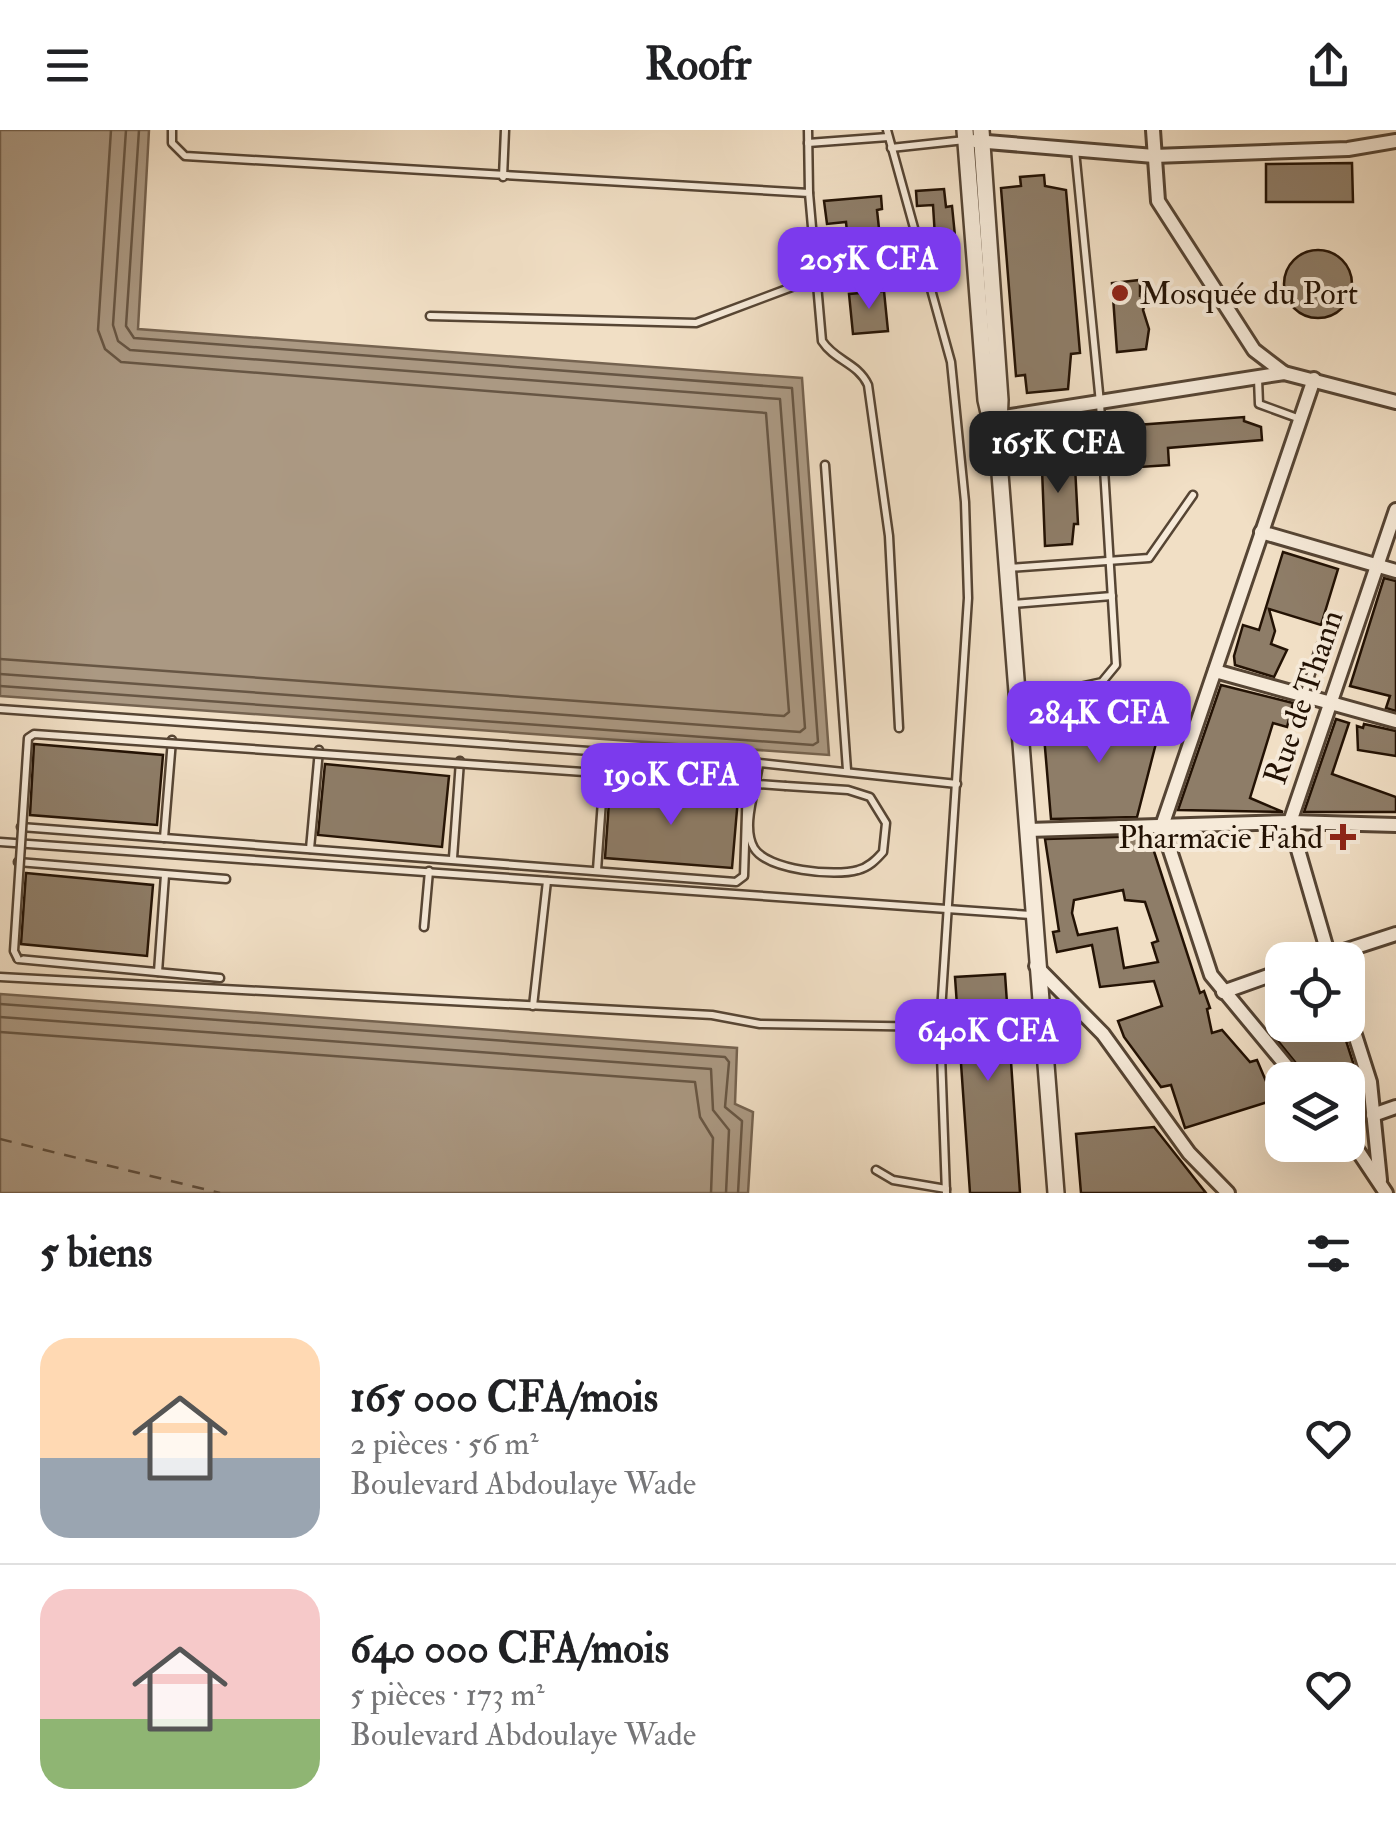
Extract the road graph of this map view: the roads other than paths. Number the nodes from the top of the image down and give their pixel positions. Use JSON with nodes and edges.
{"nodes":[{"id":1,"x":172,"y":130,"type":"edge"},
{"id":2,"x":505,"y":130,"type":"edge"},
{"id":3,"x":808,"y":130,"type":"edge"},
{"id":4,"x":1153,"y":130,"type":"edge"},
{"id":5,"x":888,"y":134,"type":"edge"},
{"id":6,"x":973,"y":135,"type":"edge"},
{"id":7,"x":1396,"y":141,"type":"edge"},
{"id":8,"x":808,"y":142,"type":"junction"},
{"id":9,"x":891,"y":148,"type":"junction"},
{"id":10,"x":1074,"y":149,"type":"junction"},
{"id":11,"x":1154,"y":156,"type":"junction"},
{"id":12,"x":503,"y":176,"type":"junction"},
{"id":13,"x":809,"y":193,"type":"junction"},
{"id":14,"x":816,"y":278,"type":"junction"},
{"id":15,"x":430,"y":316,"type":"dead end"},
{"id":16,"x":1284,"y":373,"type":"junction"},
{"id":17,"x":1258,"y":378,"type":"junction"},
{"id":18,"x":1314,"y":379,"type":"junction"},
{"id":19,"x":1396,"y":402,"type":"edge"},
{"id":20,"x":1100,"y":403,"type":"junction"},
{"id":21,"x":994,"y":418,"type":"junction"},
{"id":22,"x":1300,"y":419,"type":"junction"},
{"id":23,"x":825,"y":465,"type":"dead end"},
{"id":24,"x":1192,"y":495,"type":"dead end"},
{"id":25,"x":1396,"y":510,"type":"edge"},
{"id":26,"x":1262,"y":532,"type":"junction"},
{"id":27,"x":1110,"y":562,"type":"junction"},
{"id":28,"x":1376,"y":565,"type":"junction"},
{"id":29,"x":1009,"y":568,"type":"junction"},
{"id":30,"x":1396,"y":571,"type":"edge"},
{"id":31,"x":1112,"y":596,"type":"junction"},
{"id":32,"x":1011,"y":604,"type":"junction"},
{"id":33,"x":1320,"y":646,"type":"dead end"},
{"id":34,"x":1214,"y":671,"type":"junction"},
{"id":35,"x":1304,"y":696,"type":"junction"},
{"id":36,"x":1019,"y":700,"type":"junction"},
{"id":37,"x":1332,"y":704,"type":"junction"},
{"id":38,"x":0,"y":709,"type":"edge"},
{"id":39,"x":1396,"y":721,"type":"edge"},
{"id":40,"x":899,"y":728,"type":"dead end"},
{"id":41,"x":172,"y":740,"type":"junction"},
{"id":42,"x":319,"y":750,"type":"junction"},
{"id":43,"x":460,"y":762,"type":"junction"},
{"id":44,"x":758,"y":762,"type":"junction"},
{"id":45,"x":847,"y":770,"type":"junction"},
{"id":46,"x":604,"y":773,"type":"junction"},
{"id":47,"x":746,"y":783,"type":"junction"},
{"id":48,"x":957,"y":784,"type":"junction"},
{"id":49,"x":1290,"y":822,"type":"junction"},
{"id":50,"x":1396,"y":825,"type":"edge"},
{"id":51,"x":1162,"y":826,"type":"junction"},
{"id":52,"x":21,"y":827,"type":"junction"},
{"id":53,"x":1028,"y":830,"type":"junction"},
{"id":54,"x":164,"y":838,"type":"junction"},
{"id":55,"x":0,"y":842,"type":"edge"},
{"id":56,"x":310,"y":849,"type":"junction"},
{"id":57,"x":453,"y":858,"type":"junction"},
{"id":58,"x":18,"y":862,"type":"junction"},
{"id":59,"x":597,"y":870,"type":"junction"},
{"id":60,"x":429,"y":871,"type":"junction"},
{"id":61,"x":166,"y":874,"type":"junction"},
{"id":62,"x":226,"y":879,"type":"dead end"},
{"id":63,"x":547,"y":881,"type":"junction"},
{"id":64,"x":949,"y":909,"type":"junction"},
{"id":65,"x":1033,"y":915,"type":"junction"},
{"id":66,"x":424,"y":927,"type":"dead end"},
{"id":67,"x":1396,"y":934,"type":"edge"},
{"id":68,"x":1321,"y":942,"type":"edge"},
{"id":69,"x":1365,"y":945,"type":"edge"},
{"id":70,"x":1036,"y":966,"type":"junction"},
{"id":71,"x":158,"y":972,"type":"junction"},
{"id":72,"x":1265,"y":977,"type":"edge"},
{"id":73,"x":0,"y":978,"type":"edge"},
{"id":74,"x":220,"y":978,"type":"dead end"},
{"id":75,"x":1222,"y":992,"type":"junction"},
{"id":76,"x":533,"y":1006,"type":"junction"},
{"id":77,"x":940,"y":1027,"type":"junction"},
{"id":78,"x":1357,"y":1042,"type":"edge"},
{"id":79,"x":1282,"y":1062,"type":"edge"},
{"id":80,"x":1396,"y":1107,"type":"edge"},
{"id":81,"x":1373,"y":1115,"type":"junction"},
{"id":82,"x":1365,"y":1160,"type":"edge"},
{"id":83,"x":876,"y":1170,"type":"dead end"},
{"id":84,"x":1383,"y":1186,"type":"edge"},
{"id":85,"x":946,"y":1191,"type":"edge"},
{"id":86,"x":1056,"y":1193,"type":"edge"},
{"id":87,"x":1228,"y":1193,"type":"edge"}],
"edges":[{"from":1,"to":12,"type":"lane"},
{"from":2,"to":12,"type":"lane"},
{"from":3,"to":8,"type":"lane"},
{"from":4,"to":11,"type":"street"},
{"from":5,"to":8,"type":"lane"},
{"from":5,"to":9,"type":"lane"},
{"from":6,"to":9,"type":"lane"},
{"from":6,"to":10,"type":"street"},
{"from":6,"to":21,"type":"street"},
{"from":7,"to":11,"type":"street"},
{"from":8,"to":13,"type":"lane"},
{"from":9,"to":48,"type":"lane"},
{"from":10,"to":11,"type":"street"},
{"from":10,"to":20,"type":"lane"},
{"from":11,"to":16,"type":"street"},
{"from":12,"to":13,"type":"lane"},
{"from":13,"to":14,"type":"lane"},
{"from":14,"to":15,"type":"lane"},
{"from":14,"to":40,"type":"lane"},
{"from":16,"to":17,"type":"street"},
{"from":16,"to":18,"type":"street"},
{"from":17,"to":20,"type":"street"},
{"from":17,"to":22,"type":"lane"},
{"from":18,"to":19,"type":"street"},
{"from":18,"to":22,"type":"street"},
{"from":20,"to":21,"type":"street"},
{"from":20,"to":27,"type":"lane"},
{"from":21,"to":29,"type":"street"},
{"from":22,"to":26,"type":"street"},
{"from":23,"to":45,"type":"lane"},
{"from":24,"to":27,"type":"lane"},
{"from":25,"to":28,"type":"street","name":"Rue de Thann"},
{"from":26,"to":28,"type":"street"},
{"from":26,"to":34,"type":"street"},
{"from":27,"to":29,"type":"lane"},
{"from":27,"to":31,"type":"lane"},
{"from":28,"to":30,"type":"street"},
{"from":28,"to":37,"type":"street","name":"Rue de Thann"},
{"from":29,"to":32,"type":"street"},
{"from":31,"to":32,"type":"lane"},
{"from":31,"to":36,"type":"lane"},
{"from":32,"to":36,"type":"street"},
{"from":33,"to":35,"type":"lane"},
{"from":34,"to":35,"type":"street"},
{"from":34,"to":51,"type":"street"},
{"from":35,"to":37,"type":"street"},
{"from":36,"to":53,"type":"street"},
{"from":37,"to":39,"type":"street"},
{"from":37,"to":49,"type":"street","name":"Rue de Thann"},
{"from":38,"to":44,"type":"lane"},
{"from":41,"to":42,"type":"lane","bridge":true},
{"from":41,"to":52,"type":"lane","bridge":true},
{"from":41,"to":54,"type":"lane"},
{"from":42,"to":43,"type":"lane","bridge":true},
{"from":42,"to":56,"type":"lane"},
{"from":43,"to":46,"type":"lane","bridge":true},
{"from":43,"to":57,"type":"lane"},
{"from":44,"to":45,"type":"lane"},
{"from":44,"to":47,"type":"lane","bridge":true},
{"from":45,"to":48,"type":"lane"},
{"from":46,"to":47,"type":"lane","bridge":true},
{"from":46,"to":59,"type":"lane"},
{"from":47,"to":59,"type":"lane"},
{"from":48,"to":64,"type":"lane"},
{"from":49,"to":50,"type":"street"},
{"from":49,"to":51,"type":"street"},
{"from":49,"to":68,"type":"street","name":"Rue de Thann"},
{"from":51,"to":53,"type":"street"},
{"from":51,"to":75,"type":"street"},
{"from":52,"to":54,"type":"lane"},
{"from":52,"to":58,"type":"lane","bridge":true},
{"from":53,"to":65,"type":"street"},
{"from":54,"to":56,"type":"lane"},
{"from":55,"to":60,"type":"lane"},
{"from":56,"to":57,"type":"lane"},
{"from":57,"to":59,"type":"lane"},
{"from":58,"to":61,"type":"lane"},
{"from":58,"to":71,"type":"lane","bridge":true},
{"from":60,"to":63,"type":"lane"},
{"from":60,"to":66,"type":"lane"},
{"from":61,"to":62,"type":"lane"},
{"from":61,"to":71,"type":"lane"},
{"from":63,"to":64,"type":"lane"},
{"from":63,"to":76,"type":"lane"},
{"from":64,"to":65,"type":"lane"},
{"from":64,"to":77,"type":"lane"},
{"from":65,"to":70,"type":"street"},
{"from":67,"to":69,"type":"street"},
{"from":70,"to":86,"type":"street"},
{"from":70,"to":87,"type":"street"},
{"from":71,"to":74,"type":"lane"},
{"from":72,"to":75,"type":"street"},
{"from":73,"to":76,"type":"lane"},
{"from":75,"to":79,"type":"street"},
{"from":76,"to":77,"type":"lane"},
{"from":77,"to":85,"type":"lane"},
{"from":78,"to":81,"type":"street"},
{"from":80,"to":81,"type":"street"},
{"from":81,"to":84,"type":"street"},
{"from":82,"to":84,"type":"street"},
{"from":83,"to":85,"type":"lane"}]}
